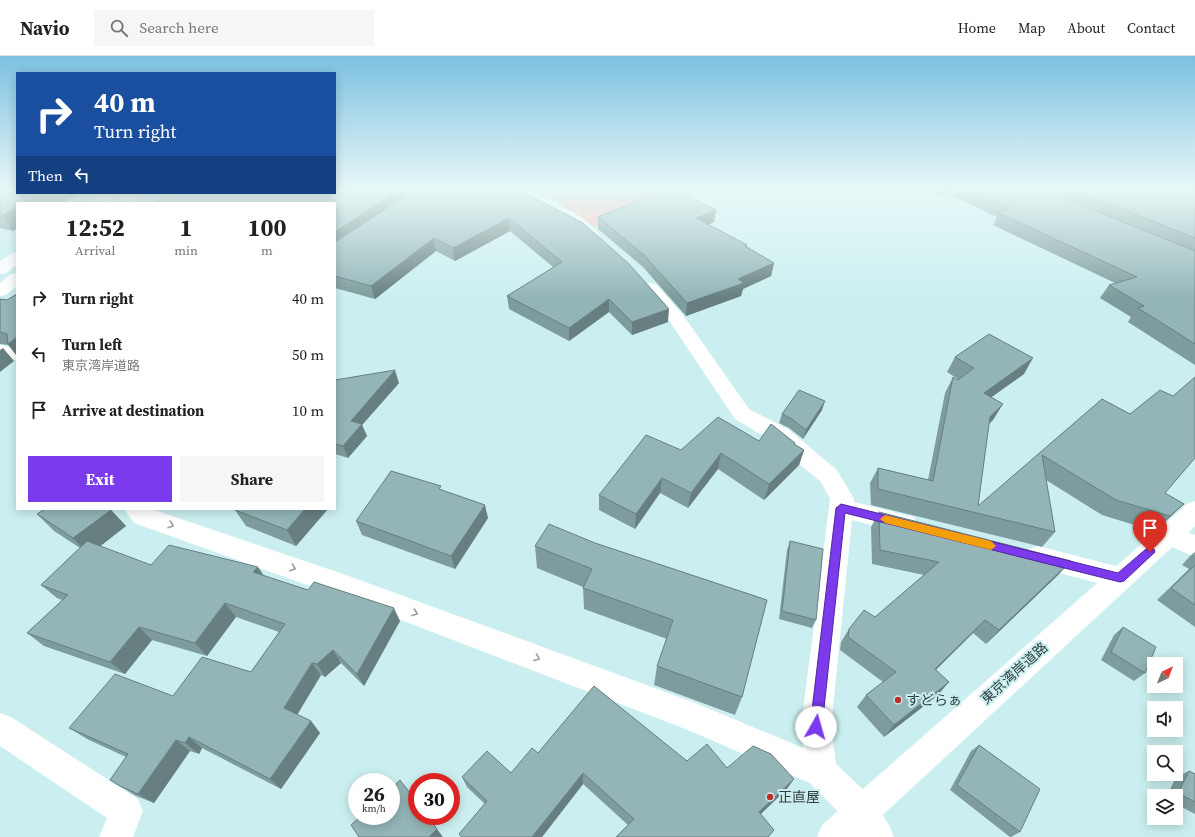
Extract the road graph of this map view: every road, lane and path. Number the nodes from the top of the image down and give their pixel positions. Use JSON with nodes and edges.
{"nodes":[{"id":1,"x":582,"y":225,"type":"edge"},
{"id":2,"x":608,"y":247,"type":"edge"},
{"id":3,"x":16,"y":258,"type":"edge"},
{"id":4,"x":0,"y":269,"type":"edge"},
{"id":5,"x":636,"y":272,"type":"edge"},
{"id":6,"x":16,"y":279,"type":"edge"},
{"id":7,"x":0,"y":291,"type":"edge"},
{"id":8,"x":0,"y":351,"type":"edge"},
{"id":9,"x":16,"y":354,"type":"edge"},
{"id":10,"x":841,"y":508,"type":"junction"},
{"id":11,"x":137,"y":510,"type":"edge"},
{"id":12,"x":1195,"y":511,"type":"edge"},
{"id":13,"x":926,"y":529,"type":"edge"},
{"id":14,"x":1170,"y":535,"type":"junction"},
{"id":15,"x":1195,"y":547,"type":"edge"},
{"id":16,"x":1019,"y":552,"type":"edge"},
{"id":17,"x":1120,"y":578,"type":"junction"},
{"id":18,"x":0,"y":728,"type":"edge"},
{"id":19,"x":821,"y":772,"type":"junction"},
{"id":20,"x":869,"y":824,"type":"edge"},
{"id":21,"x":116,"y":837,"type":"edge"},
{"id":22,"x":834,"y":837,"type":"edge"}],
"edges":[{"from":1,"to":2,"type":"main road"},
{"from":3,"to":4,"type":"main road"},
{"from":5,"to":10,"type":"main road"},
{"from":6,"to":7,"type":"main road"},
{"from":8,"to":9,"type":"main road"},
{"from":10,"to":13,"type":"main road"},
{"from":10,"to":19,"type":"main road"},
{"from":11,"to":19,"type":"main road","one_way":true},
{"from":12,"to":14,"type":"main road","name":"東京湾岸道路"},
{"from":14,"to":15,"type":"main road"},
{"from":14,"to":17,"type":"main road","name":"東京湾岸道路"},
{"from":16,"to":17,"type":"main road"},
{"from":17,"to":20,"type":"main road","name":"東京湾岸道路"},
{"from":18,"to":21,"type":"main road"},
{"from":19,"to":20,"type":"main road"},
{"from":20,"to":22,"type":"main road","name":"東京湾岸道路"}]}
